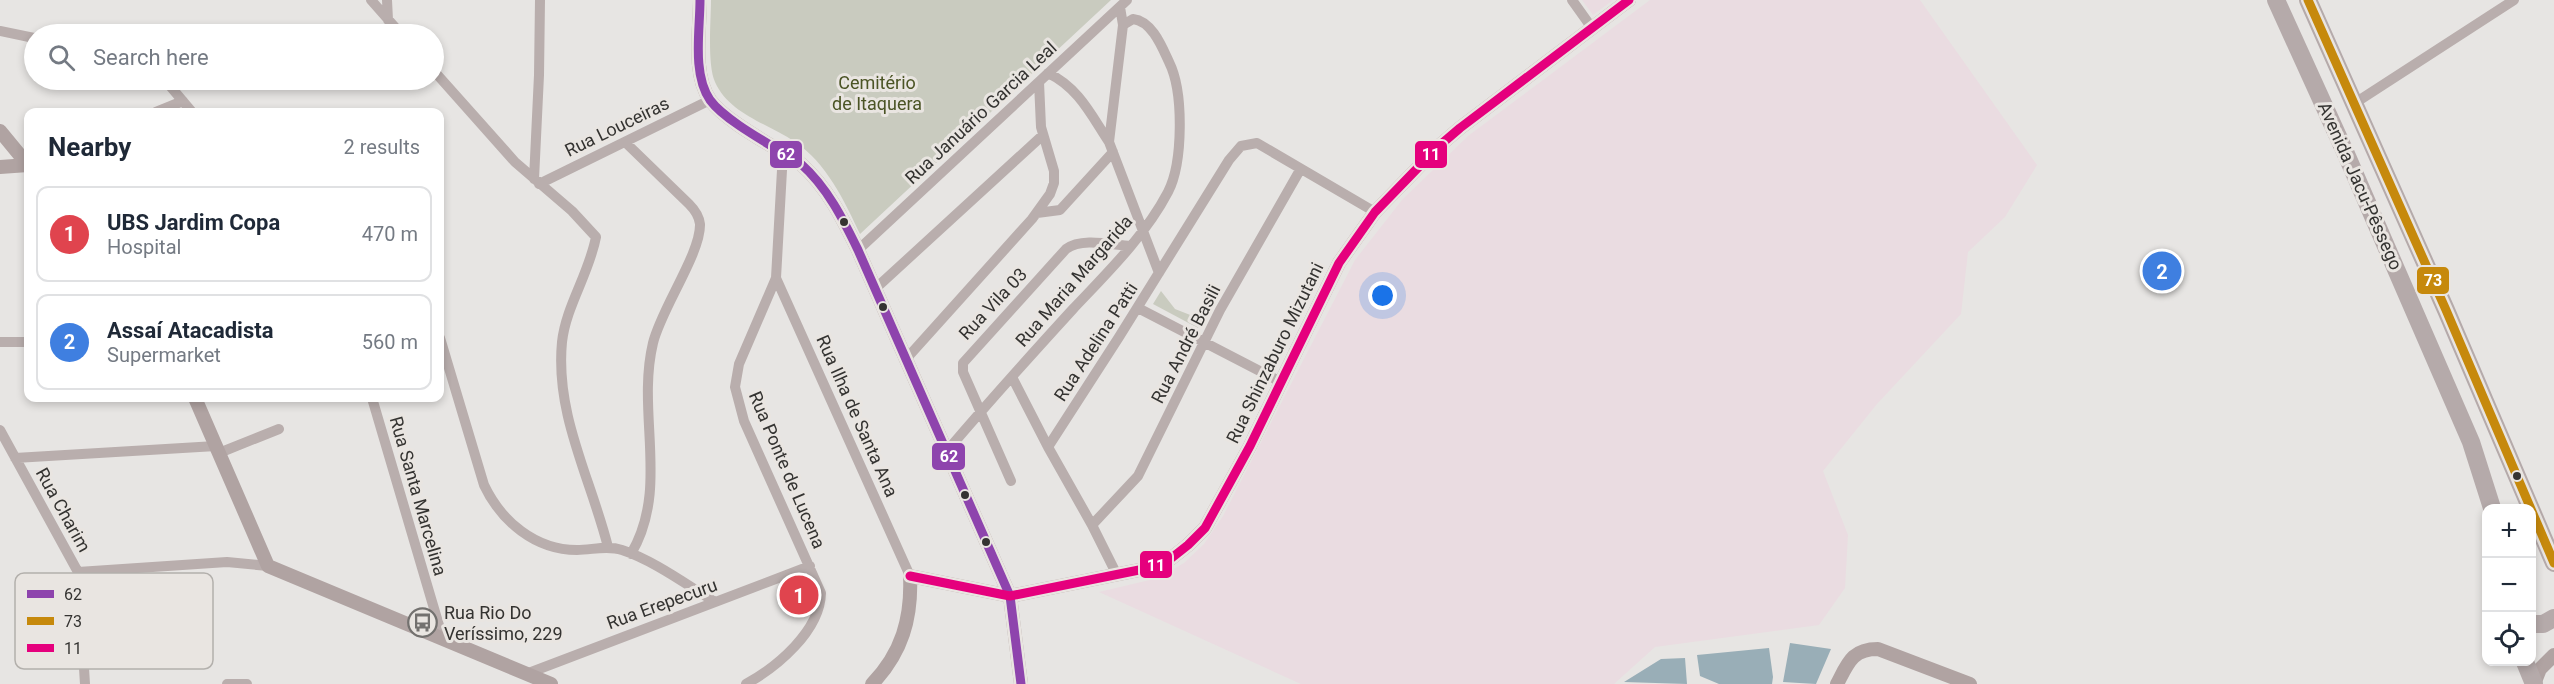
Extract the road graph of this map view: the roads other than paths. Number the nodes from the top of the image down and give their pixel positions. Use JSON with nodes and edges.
{"nodes":[{"id":1,"x":371,"y":0,"type":"edge"},
{"id":2,"x":387,"y":0,"type":"edge"},
{"id":3,"x":540,"y":0,"type":"edge"},
{"id":4,"x":700,"y":0,"type":"edge"},
{"id":5,"x":1572,"y":0,"type":"edge"},
{"id":6,"x":1629,"y":0,"type":"edge"},
{"id":7,"x":2276,"y":0,"type":"edge"},
{"id":8,"x":2308,"y":0,"type":"edge"},
{"id":9,"x":2514,"y":0,"type":"edge"},
{"id":10,"x":1124,"y":4,"type":"edge"},
{"id":11,"x":388,"y":20,"type":"junction"},
{"id":12,"x":1128,"y":22,"type":"junction"},
{"id":13,"x":392,"y":24,"type":"edge"},
{"id":14,"x":1592,"y":28,"type":"junction"},
{"id":15,"x":0,"y":31,"type":"edge"},
{"id":16,"x":24,"y":36,"type":"edge"},
{"id":17,"x":1048,"y":73,"type":"junction"},
{"id":18,"x":444,"y":82,"type":"edge"},
{"id":19,"x":1039,"y":82,"type":"junction"},
{"id":20,"x":174,"y":90,"type":"edge"},
{"id":21,"x":710,"y":100,"type":"junction"},
{"id":22,"x":183,"y":101,"type":"junction"},
{"id":23,"x":2355,"y":103,"type":"junction"},
{"id":24,"x":166,"y":108,"type":"edge"},
{"id":25,"x":189,"y":108,"type":"edge"},
{"id":26,"x":0,"y":131,"type":"edge"},
{"id":27,"x":1043,"y":135,"type":"junction"},
{"id":28,"x":625,"y":142,"type":"junction"},
{"id":29,"x":1111,"y":147,"type":"junction"},
{"id":30,"x":783,"y":152,"type":"junction"},
{"id":31,"x":24,"y":160,"type":"edge"},
{"id":32,"x":24,"y":165,"type":"edge"},
{"id":33,"x":0,"y":167,"type":"edge"},
{"id":34,"x":1300,"y":170,"type":"junction"},
{"id":35,"x":536,"y":182,"type":"junction"},
{"id":36,"x":1375,"y":212,"type":"junction"},
{"id":37,"x":1037,"y":213,"type":"junction"},
{"id":38,"x":1144,"y":230,"type":"junction"},
{"id":39,"x":1130,"y":246,"type":"junction"},
{"id":40,"x":858,"y":250,"type":"junction"},
{"id":41,"x":1159,"y":273,"type":"junction"},
{"id":42,"x":776,"y":278,"type":"junction"},
{"id":43,"x":876,"y":288,"type":"junction"},
{"id":44,"x":1138,"y":308,"type":"junction"},
{"id":45,"x":0,"y":342,"type":"edge"},
{"id":46,"x":24,"y":342,"type":"edge"},
{"id":47,"x":1203,"y":342,"type":"junction"},
{"id":48,"x":444,"y":352,"type":"edge"},
{"id":49,"x":907,"y":358,"type":"junction"},
{"id":50,"x":1012,"y":377,"type":"junction"},
{"id":51,"x":1281,"y":382,"type":"junction"},
{"id":52,"x":197,"y":402,"type":"edge"},
{"id":53,"x":373,"y":402,"type":"edge"},
{"id":54,"x":980,"y":413,"type":"junction"},
{"id":55,"x":279,"y":429,"type":"dead end"},
{"id":56,"x":0,"y":430,"type":"edge"},
{"id":57,"x":1048,"y":447,"type":"junction"},
{"id":58,"x":218,"y":450,"type":"junction"},
{"id":59,"x":946,"y":452,"type":"junction"},
{"id":60,"x":15,"y":458,"type":"junction"},
{"id":61,"x":1011,"y":481,"type":"dead end"},
{"id":62,"x":2491,"y":504,"type":"edge"},
{"id":63,"x":1092,"y":525,"type":"junction"},
{"id":64,"x":608,"y":547,"type":"junction"},
{"id":65,"x":631,"y":554,"type":"junction"},
{"id":66,"x":2554,"y":563,"type":"edge"},
{"id":67,"x":268,"y":566,"type":"junction"},
{"id":68,"x":810,"y":566,"type":"junction"},
{"id":69,"x":78,"y":572,"type":"joint"},
{"id":70,"x":1117,"y":575,"type":"junction"},
{"id":71,"x":910,"y":576,"type":"junction"},
{"id":72,"x":1010,"y":596,"type":"junction"},
{"id":73,"x":715,"y":602,"type":"junction"},
{"id":74,"x":2554,"y":618,"type":"edge"},
{"id":75,"x":2536,"y":624,"type":"edge"},
{"id":76,"x":443,"y":639,"type":"junction"},
{"id":77,"x":2554,"y":655,"type":"edge"},
{"id":78,"x":2526,"y":666,"type":"edge"},
{"id":79,"x":84,"y":669,"type":"edge"},
{"id":80,"x":526,"y":674,"type":"junction"},
{"id":81,"x":85,"y":684,"type":"edge"},
{"id":82,"x":227,"y":684,"type":"edge"},
{"id":83,"x":247,"y":684,"type":"edge"},
{"id":84,"x":551,"y":684,"type":"edge"},
{"id":85,"x":746,"y":684,"type":"edge"},
{"id":86,"x":872,"y":684,"type":"edge"},
{"id":87,"x":1021,"y":684,"type":"edge"},
{"id":88,"x":1837,"y":684,"type":"edge"},
{"id":89,"x":1970,"y":684,"type":"edge"},
{"id":90,"x":2534,"y":684,"type":"edge"}],
"edges":[{"from":1,"to":11,"type":"street"},
{"from":2,"to":11,"type":"street"},
{"from":3,"to":35,"type":"street"},
{"from":4,"to":21,"type":"street"},
{"from":5,"to":14,"type":"street"},
{"from":6,"to":14,"type":"street","name":"Rua Shinzaburo Mizutani"},
{"from":7,"to":62,"type":"highway","name":"Avenida Jacu-Pêssego"},
{"from":8,"to":23,"type":"highway","name":"Avenida Jacu-Pêssego"},
{"from":9,"to":23,"type":"street"},
{"from":10,"to":12,"type":"street"},
{"from":10,"to":17,"type":"street","name":"Rua Januário Garcia Leal"},
{"from":11,"to":13,"type":"street"},
{"from":12,"to":29,"type":"street"},
{"from":12,"to":38,"type":"street","name":"Rua Maria Margarida"},
{"from":14,"to":36,"type":"street","name":"Rua Shinzaburo Mizutani"},
{"from":15,"to":16,"type":"street"},
{"from":17,"to":19,"type":"street","name":"Rua Januário Garcia Leal"},
{"from":17,"to":29,"type":"street"},
{"from":18,"to":35,"type":"street"},
{"from":19,"to":27,"type":"street"},
{"from":19,"to":40,"type":"street","name":"Rua Januário Garcia Leal"},
{"from":20,"to":22,"type":"street"},
{"from":21,"to":28,"type":"street","name":"Rua Louceiras"},
{"from":21,"to":30,"type":"street"},
{"from":22,"to":24,"type":"street"},
{"from":22,"to":25,"type":"street"},
{"from":23,"to":66,"type":"highway","name":"Avenida Jacu-Pêssego"},
{"from":26,"to":31,"type":"street"},
{"from":27,"to":37,"type":"street"},
{"from":27,"to":43,"type":"street"},
{"from":28,"to":35,"type":"street","name":"Rua Louceiras"},
{"from":28,"to":65,"type":"street"},
{"from":29,"to":37,"type":"street"},
{"from":29,"to":38,"type":"street"},
{"from":30,"to":40,"type":"street"},
{"from":30,"to":42,"type":"street","name":"Rua Ilha de Santa Ana"},
{"from":32,"to":33,"type":"street"},
{"from":34,"to":36,"type":"street"},
{"from":34,"to":41,"type":"street","name":"Rua Adelina Patti"},
{"from":34,"to":47,"type":"street","name":"Rua André Basili"},
{"from":35,"to":64,"type":"street"},
{"from":36,"to":51,"type":"street","name":"Rua Shinzaburo Mizutani"},
{"from":37,"to":49,"type":"street"},
{"from":38,"to":39,"type":"street","name":"Rua Maria Margarida"},
{"from":38,"to":41,"type":"street"},
{"from":39,"to":50,"type":"street","name":"Rua Maria Margarida"},
{"from":39,"to":54,"type":"street","name":"Rua Vila 03"},
{"from":40,"to":43,"type":"street"},
{"from":41,"to":44,"type":"street","name":"Rua Adelina Patti"},
{"from":42,"to":68,"type":"street","name":"Rua Ponte de Lucena"},
{"from":42,"to":71,"type":"street","name":"Rua Ilha de Santa Ana"},
{"from":43,"to":49,"type":"street"},
{"from":44,"to":47,"type":"street"},
{"from":44,"to":57,"type":"street","name":"Rua Adelina Patti"},
{"from":45,"to":46,"type":"street"},
{"from":47,"to":51,"type":"street"},
{"from":47,"to":63,"type":"street","name":"Rua André Basili"},
{"from":48,"to":64,"type":"street"},
{"from":49,"to":59,"type":"street"},
{"from":50,"to":54,"type":"street","name":"Rua Maria Margarida"},
{"from":50,"to":57,"type":"street"},
{"from":51,"to":70,"type":"street","name":"Rua Shinzaburo Mizutani"},
{"from":52,"to":58,"type":"street"},
{"from":53,"to":76,"type":"street","name":"Rua Santa Marcelina"},
{"from":54,"to":59,"type":"street","name":"Rua Maria Margarida"},
{"from":54,"to":61,"type":"street","name":"Rua Vila 03"},
{"from":55,"to":58,"type":"street"},
{"from":56,"to":60,"type":"street","name":"Rua Charim"},
{"from":57,"to":63,"type":"street"},
{"from":58,"to":60,"type":"street"},
{"from":58,"to":67,"type":"street"},
{"from":59,"to":72,"type":"street"},
{"from":60,"to":69,"type":"street","name":"Rua Charim"},
{"from":63,"to":70,"type":"street"},
{"from":64,"to":65,"type":"street"},
{"from":65,"to":73,"type":"street"},
{"from":67,"to":69,"type":"street"},
{"from":67,"to":76,"type":"street"},
{"from":68,"to":73,"type":"street","name":"Rua Erepecuru"},
{"from":68,"to":85,"type":"street","name":"Rua Ponte de Lucena"},
{"from":70,"to":72,"type":"street","name":"Rua Shinzaburo Mizutani"},
{"from":71,"to":72,"type":"street","name":"Rua Shinzaburo Mizutani"},
{"from":71,"to":86,"type":"street","name":"Rua Ilha de Santa Ana"},
{"from":72,"to":87,"type":"street"},
{"from":73,"to":80,"type":"street","name":"Rua Erepecuru"},
{"from":74,"to":75,"type":"highway"},
{"from":76,"to":80,"type":"street"},
{"from":77,"to":90,"type":"street"},
{"from":78,"to":90,"type":"highway"},
{"from":79,"to":81,"type":"street","name":"Rua Charim"},
{"from":80,"to":84,"type":"street"},
{"from":82,"to":83,"type":"street"},
{"from":88,"to":89,"type":"street"}]}
